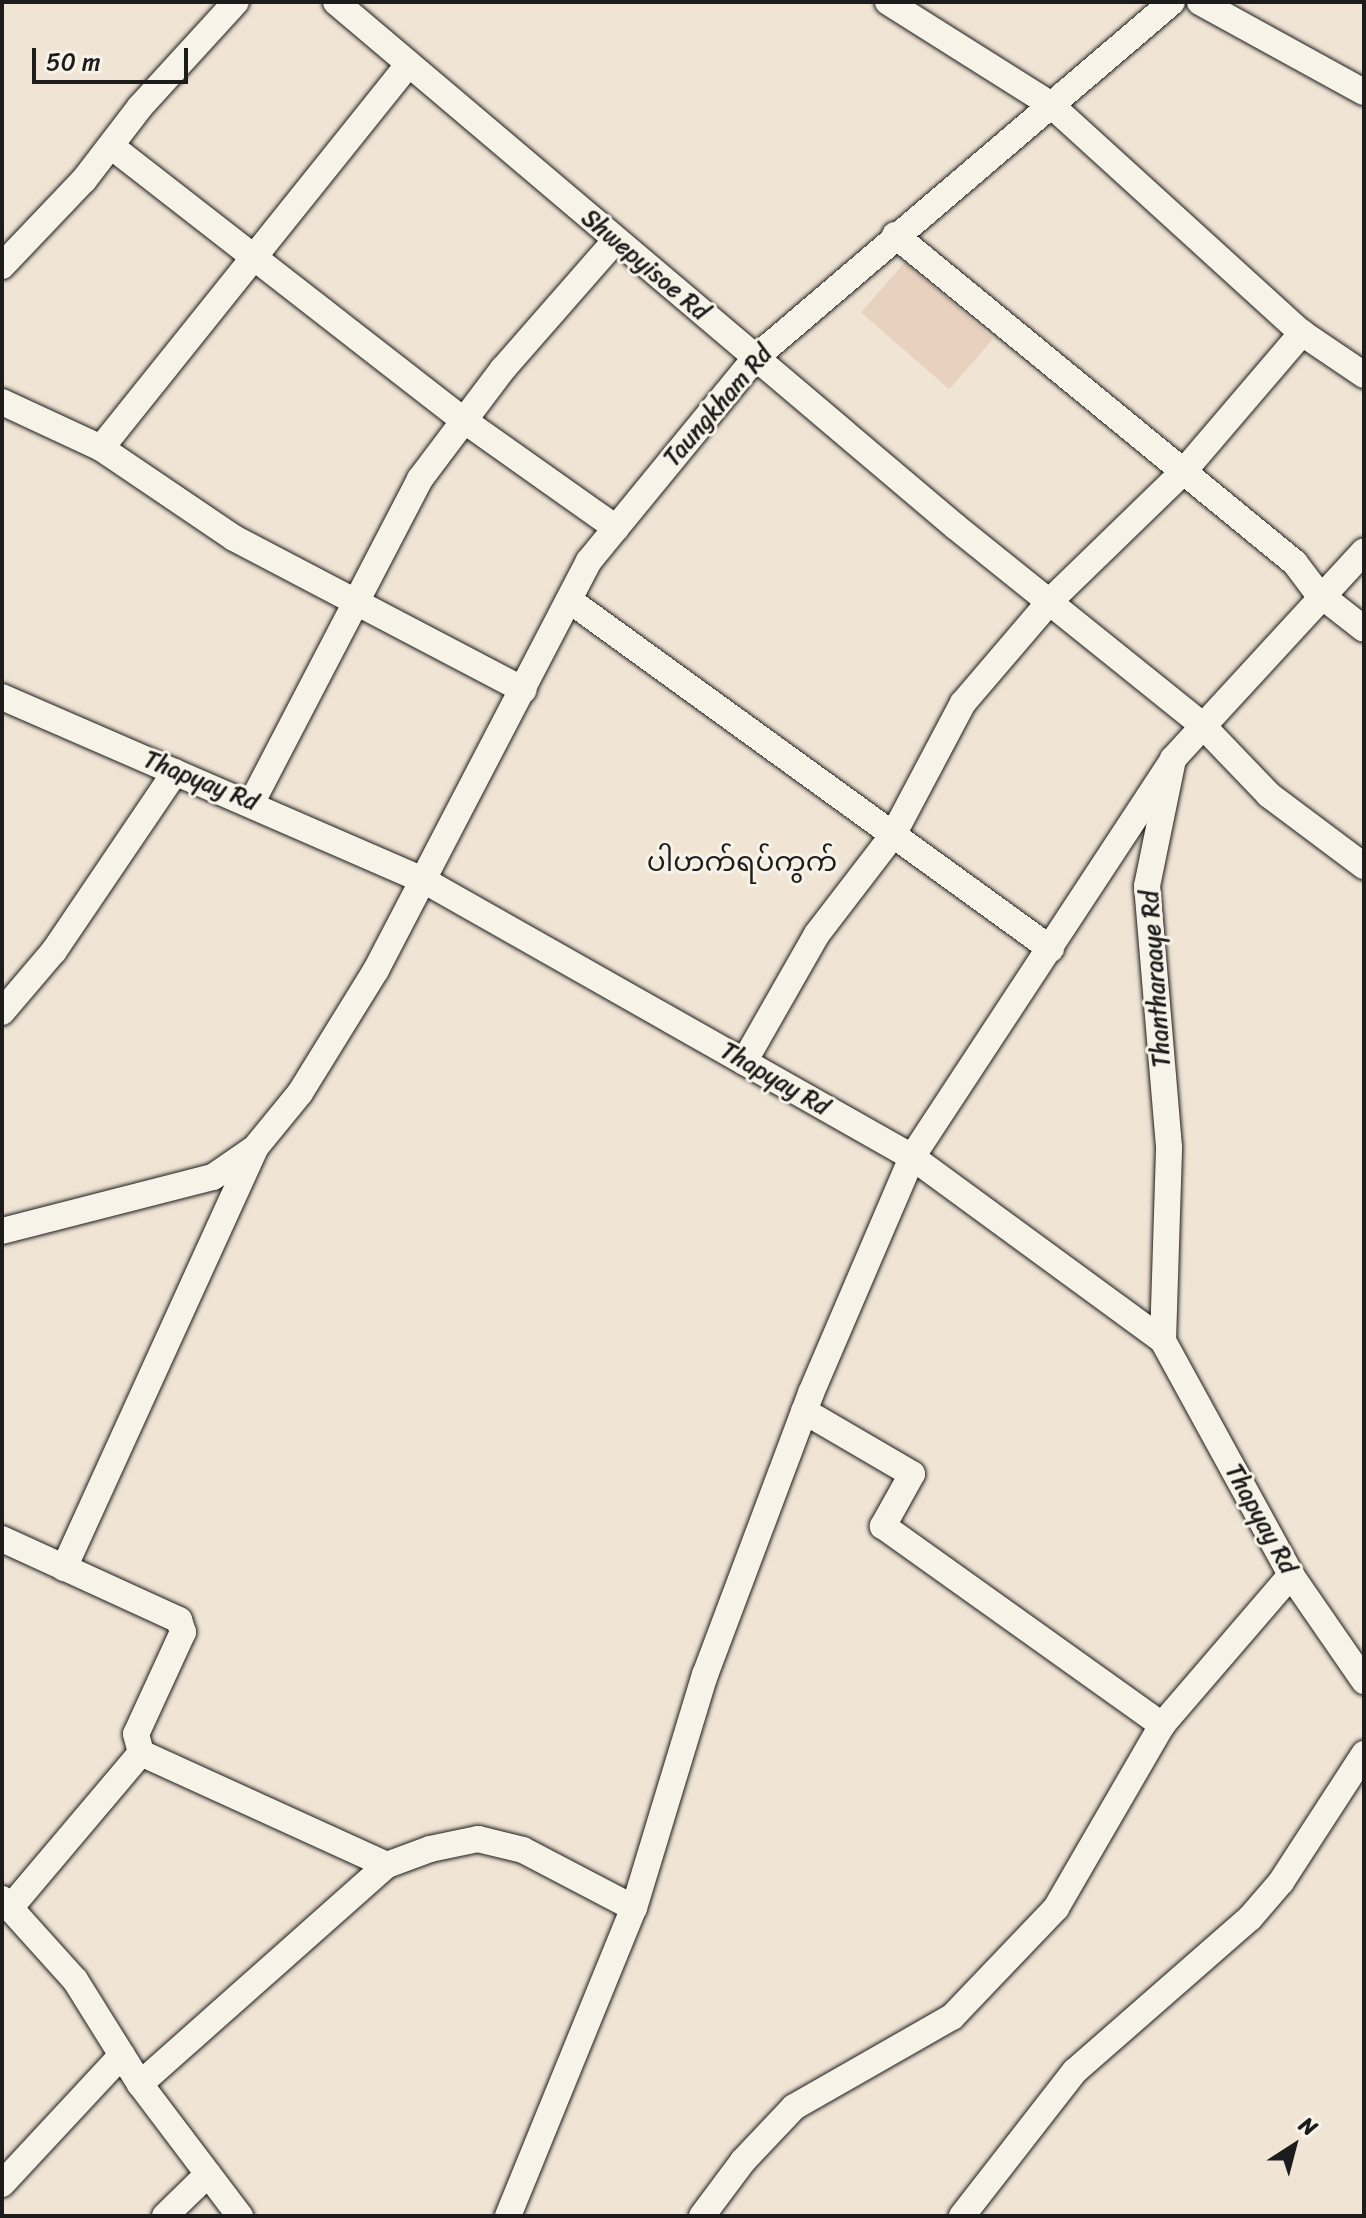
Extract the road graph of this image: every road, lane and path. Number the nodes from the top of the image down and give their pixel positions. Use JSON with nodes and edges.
{"nodes":[{"id":1,"x":236,"y":2,"type":"edge"},
{"id":2,"x":336,"y":2,"type":"edge"},
{"id":3,"x":888,"y":2,"type":"edge"},
{"id":4,"x":1172,"y":2,"type":"edge"},
{"id":5,"x":1200,"y":2,"type":"edge"},
{"id":6,"x":409,"y":64,"type":"junction"},
{"id":7,"x":1364,"y":92,"type":"edge"},
{"id":8,"x":1050,"y":104,"type":"junction"},
{"id":9,"x":111,"y":146,"type":"junction"},
{"id":10,"x":895,"y":235,"type":"junction"},
{"id":11,"x":616,"y":240,"type":"junction"},
{"id":12,"x":254,"y":259,"type":"junction"},
{"id":13,"x":2,"y":266,"type":"edge"},
{"id":14,"x":1302,"y":333,"type":"junction"},
{"id":15,"x":755,"y":358,"type":"junction"},
{"id":16,"x":1364,"y":375,"type":"edge"},
{"id":17,"x":2,"y":402,"type":"edge"},
{"id":18,"x":462,"y":419,"type":"junction"},
{"id":19,"x":101,"y":448,"type":"junction"},
{"id":20,"x":1184,"y":471,"type":"junction"},
{"id":21,"x":616,"y":528,"type":"junction"},
{"id":22,"x":1364,"y":551,"type":"edge"},
{"id":23,"x":1322,"y":596,"type":"junction"},
{"id":24,"x":569,"y":600,"type":"junction"},
{"id":25,"x":1051,"y":600,"type":"junction"},
{"id":26,"x":357,"y":604,"type":"junction"},
{"id":27,"x":1364,"y":629,"type":"edge"},
{"id":28,"x":523,"y":690,"type":"junction"},
{"id":29,"x":2,"y":697,"type":"edge"},
{"id":30,"x":1201,"y":724,"type":"junction"},
{"id":31,"x":1173,"y":759,"type":"junction"},
{"id":32,"x":175,"y":772,"type":"junction"},
{"id":33,"x":252,"y":802,"type":"junction"},
{"id":34,"x":893,"y":835,"type":"junction"},
{"id":35,"x":1364,"y":866,"type":"edge"},
{"id":36,"x":425,"y":881,"type":"junction"},
{"id":37,"x":1051,"y":949,"type":"junction"},
{"id":38,"x":2,"y":1012,"type":"edge"},
{"id":39,"x":744,"y":1062,"type":"junction"},
{"id":40,"x":255,"y":1148,"type":"junction"},
{"id":41,"x":912,"y":1157,"type":"junction"},
{"id":42,"x":2,"y":1231,"type":"edge"},
{"id":43,"x":1163,"y":1341,"type":"junction"},
{"id":44,"x":804,"y":1411,"type":"junction"},
{"id":45,"x":2,"y":1539,"type":"edge"},
{"id":46,"x":64,"y":1568,"type":"junction"},
{"id":47,"x":1291,"y":1575,"type":"junction"},
{"id":48,"x":1364,"y":1681,"type":"edge"},
{"id":49,"x":1162,"y":1725,"type":"junction"},
{"id":50,"x":141,"y":1753,"type":"junction"},
{"id":51,"x":1364,"y":1754,"type":"edge"},
{"id":52,"x":387,"y":1865,"type":"junction"},
{"id":53,"x":6,"y":1904,"type":"edge"},
{"id":54,"x":634,"y":1908,"type":"junction"},
{"id":55,"x":122,"y":2055,"type":"junction"},
{"id":56,"x":140,"y":2084,"type":"junction"},
{"id":57,"x":208,"y":2174,"type":"junction"},
{"id":58,"x":2,"y":2184,"type":"edge"},
{"id":59,"x":165,"y":2216,"type":"edge"},
{"id":60,"x":240,"y":2216,"type":"edge"},
{"id":61,"x":508,"y":2216,"type":"edge"},
{"id":62,"x":702,"y":2216,"type":"edge"},
{"id":63,"x":962,"y":2216,"type":"edge"}],
"edges":[{"from":1,"to":9,"type":"street"},
{"from":2,"to":6,"type":"street","name":"Shwepyisoe Rd"},
{"from":3,"to":8,"type":"street"},
{"from":4,"to":8,"type":"street","name":"Taungkham Rd"},
{"from":5,"to":7,"type":"street"},
{"from":6,"to":11,"type":"street","name":"Shwepyisoe Rd"},
{"from":6,"to":12,"type":"street"},
{"from":8,"to":10,"type":"street","name":"Taungkham Rd"},
{"from":8,"to":14,"type":"street"},
{"from":9,"to":12,"type":"street"},
{"from":9,"to":13,"type":"street"},
{"from":10,"to":15,"type":"street","name":"Taungkham Rd"},
{"from":10,"to":20,"type":"street"},
{"from":11,"to":15,"type":"street","name":"Shwepyisoe Rd"},
{"from":11,"to":18,"type":"street"},
{"from":12,"to":18,"type":"street"},
{"from":12,"to":19,"type":"street"},
{"from":14,"to":16,"type":"street"},
{"from":14,"to":20,"type":"street"},
{"from":15,"to":21,"type":"street","name":"Taungkham Rd"},
{"from":15,"to":25,"type":"street","name":"Shwepyisoe Rd"},
{"from":17,"to":19,"type":"street"},
{"from":18,"to":21,"type":"street"},
{"from":18,"to":26,"type":"street"},
{"from":19,"to":26,"type":"street"},
{"from":20,"to":23,"type":"street"},
{"from":20,"to":25,"type":"street"},
{"from":21,"to":24,"type":"street","name":"Taungkham Rd"},
{"from":22,"to":23,"type":"street","name":"Thantharaaye Rd"},
{"from":23,"to":27,"type":"street"},
{"from":23,"to":30,"type":"street","name":"Thantharaaye Rd"},
{"from":24,"to":28,"type":"street","name":"Taungkham Rd"},
{"from":24,"to":34,"type":"street"},
{"from":25,"to":30,"type":"street","name":"Shwepyisoe Rd"},
{"from":25,"to":34,"type":"street"},
{"from":26,"to":28,"type":"street"},
{"from":26,"to":33,"type":"street"},
{"from":28,"to":36,"type":"street","name":"Taungkham Rd"},
{"from":29,"to":32,"type":"street","name":"Thapyay Rd"},
{"from":30,"to":31,"type":"street","name":"Thantharaaye Rd"},
{"from":30,"to":35,"type":"street","name":"Shwepyisoe Rd"},
{"from":31,"to":37,"type":"street"},
{"from":31,"to":43,"type":"street","name":"Thantharaaye Rd"},
{"from":32,"to":33,"type":"street","name":"Thapyay Rd"},
{"from":32,"to":38,"type":"street"},
{"from":33,"to":36,"type":"street","name":"Thapyay Rd"},
{"from":34,"to":37,"type":"street"},
{"from":34,"to":39,"type":"street"},
{"from":36,"to":39,"type":"street","name":"Thapyay Rd"},
{"from":36,"to":40,"type":"street","name":"Taungkham Rd"},
{"from":37,"to":41,"type":"street"},
{"from":39,"to":41,"type":"street","name":"Thapyay Rd"},
{"from":40,"to":42,"type":"street"},
{"from":40,"to":46,"type":"street"},
{"from":41,"to":43,"type":"street","name":"Thapyay Rd"},
{"from":41,"to":44,"type":"street"},
{"from":43,"to":47,"type":"street","name":"Thapyay Rd"},
{"from":44,"to":49,"type":"street"},
{"from":44,"to":54,"type":"street"},
{"from":45,"to":46,"type":"street"},
{"from":46,"to":50,"type":"street"},
{"from":47,"to":48,"type":"street","name":"Thapyay Rd"},
{"from":47,"to":49,"type":"street"},
{"from":49,"to":62,"type":"street"},
{"from":50,"to":52,"type":"street"},
{"from":50,"to":53,"type":"street"},
{"from":51,"to":63,"type":"street"},
{"from":52,"to":54,"type":"street"},
{"from":52,"to":56,"type":"street"},
{"from":53,"to":55,"type":"street"},
{"from":54,"to":61,"type":"street"},
{"from":55,"to":56,"type":"street"},
{"from":55,"to":58,"type":"street"},
{"from":56,"to":57,"type":"street"},
{"from":57,"to":59,"type":"street"},
{"from":57,"to":60,"type":"street"}]}
